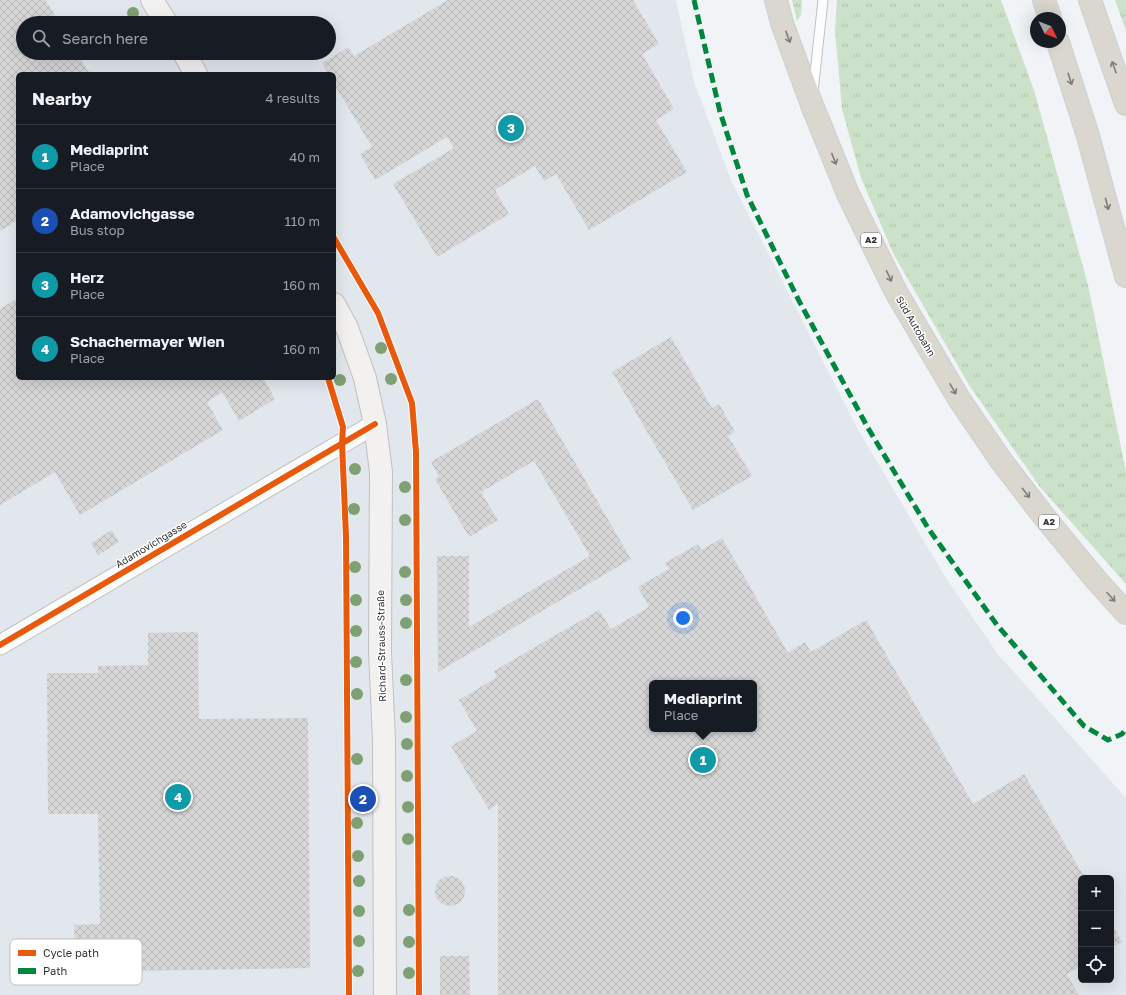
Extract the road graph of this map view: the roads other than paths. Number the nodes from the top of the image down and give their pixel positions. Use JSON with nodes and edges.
{"nodes":[{"id":1,"x":152,"y":0,"type":"edge"},
{"id":2,"x":776,"y":0,"type":"edge"},
{"id":3,"x":823,"y":0,"type":"edge"},
{"id":4,"x":1044,"y":0,"type":"edge"},
{"id":5,"x":1090,"y":0,"type":"edge"},
{"id":6,"x":1048,"y":12,"type":"edge"},
{"id":7,"x":162,"y":16,"type":"edge"},
{"id":8,"x":1060,"y":48,"type":"edge"},
{"id":9,"x":188,"y":60,"type":"edge"},
{"id":10,"x":195,"y":72,"type":"edge"},
{"id":11,"x":1126,"y":104,"type":"edge"},
{"id":12,"x":812,"y":105,"type":"junction"},
{"id":13,"x":1126,"y":276,"type":"edge"},
{"id":14,"x":336,"y":308,"type":"edge"},
{"id":15,"x":375,"y":424,"type":"junction"},
{"id":16,"x":1126,"y":613,"type":"edge"},
{"id":17,"x":0,"y":645,"type":"edge"},
{"id":18,"x":385,"y":995,"type":"edge"}],
"edges":[{"from":1,"to":7,"type":"main road"},
{"from":2,"to":12,"type":"highway","name":"Süd Autobahn","number":"A2","one_way":true},
{"from":3,"to":12,"type":"lane"},
{"from":4,"to":6,"type":"highway"},
{"from":11,"to":5,"type":"highway","one_way":true},
{"from":8,"to":13,"type":"highway","one_way":true},
{"from":9,"to":10,"type":"main road"},
{"from":12,"to":16,"type":"highway","name":"Süd Autobahn","number":"A2","one_way":true},
{"from":14,"to":15,"type":"main road","name":"Richard-Strauss-Straße"},
{"from":15,"to":17,"type":"street","name":"Adamovichgasse"},
{"from":15,"to":18,"type":"main road","name":"Richard-Strauss-Straße"}]}
